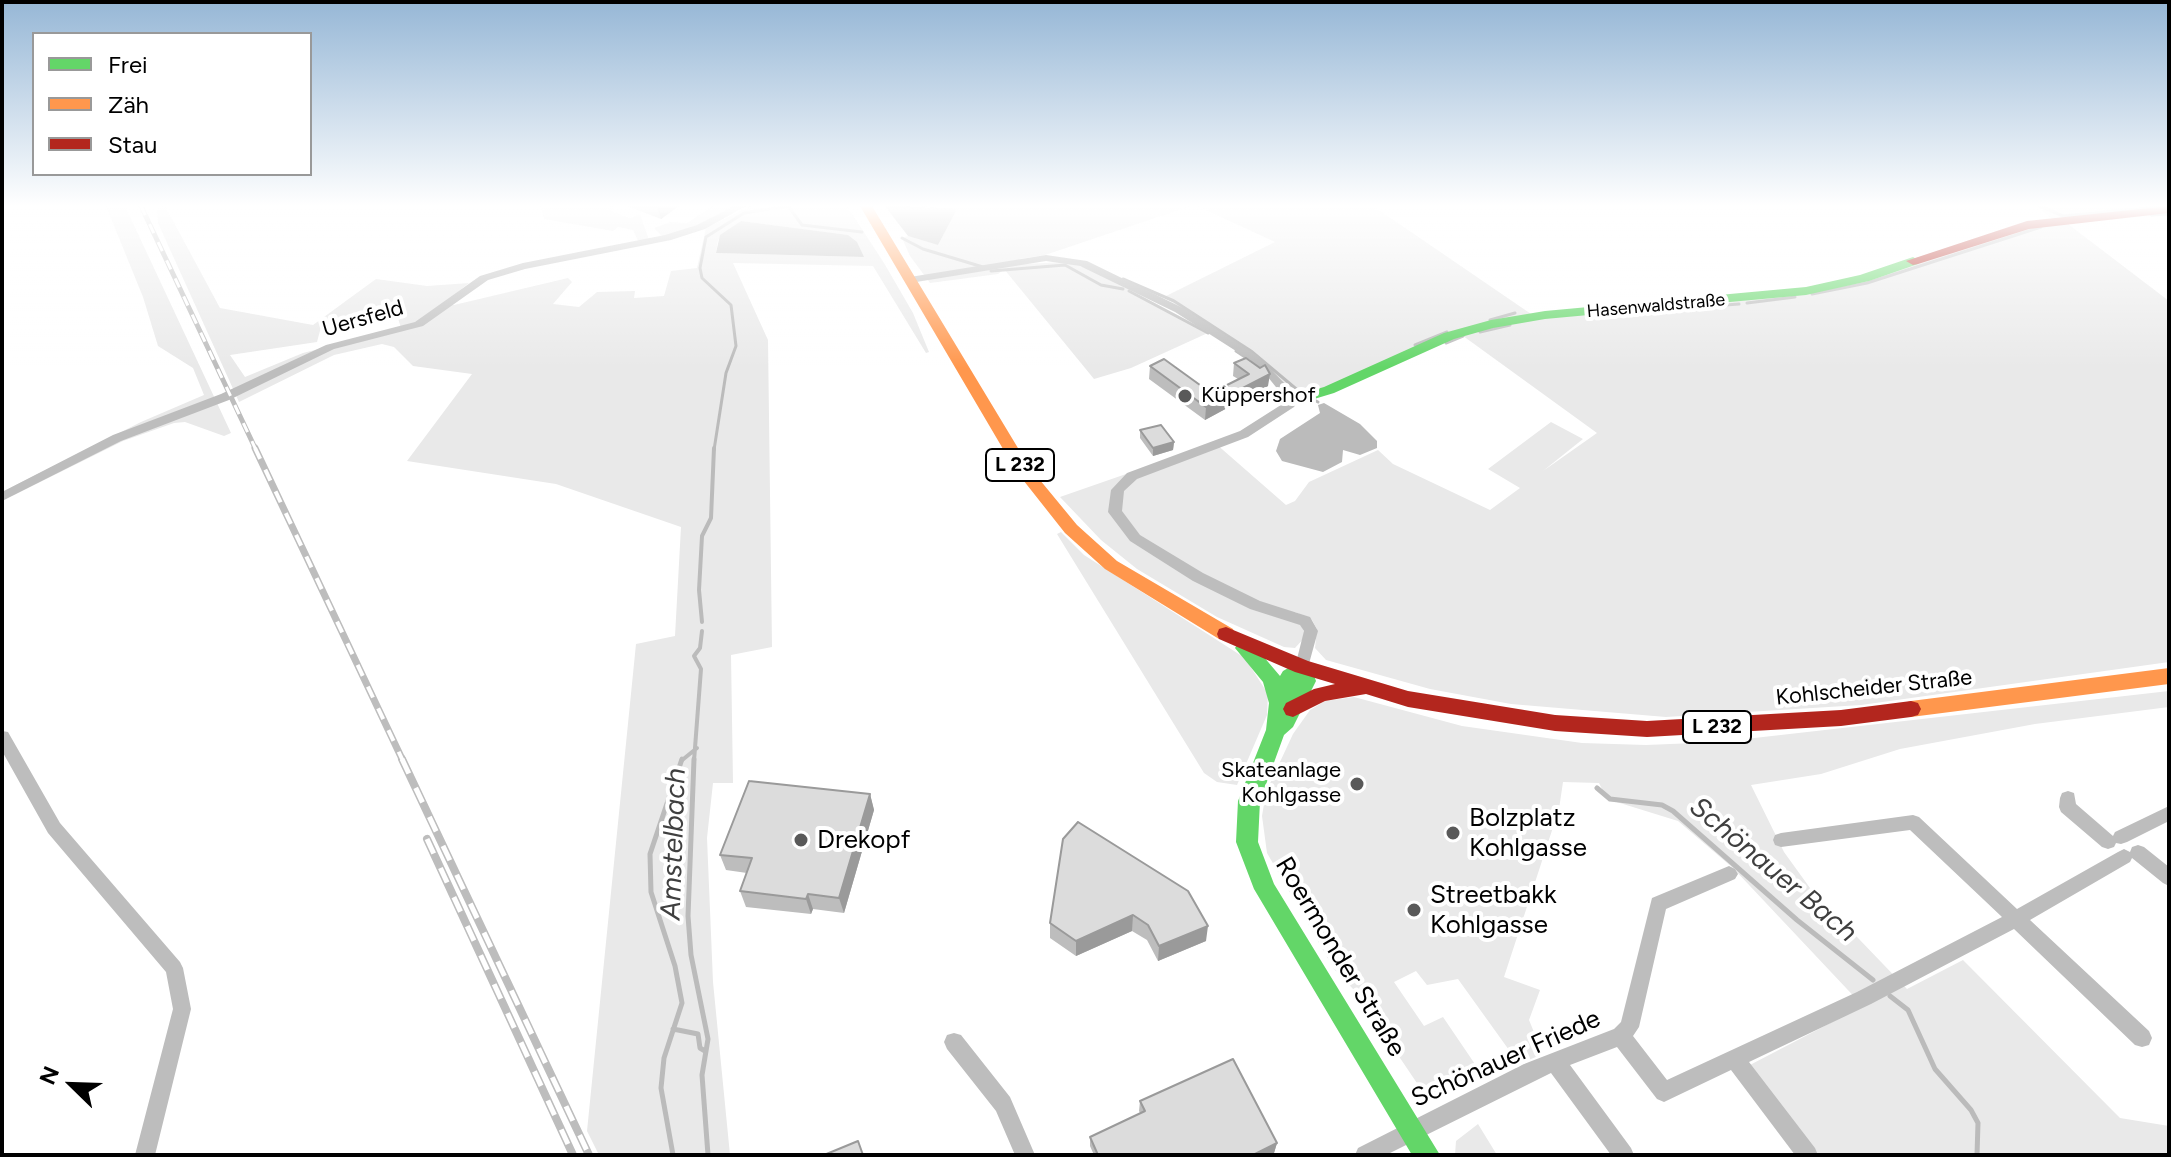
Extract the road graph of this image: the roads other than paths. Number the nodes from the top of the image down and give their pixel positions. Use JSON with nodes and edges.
{"nodes":[{"id":1,"x":558,"y":260,"type":"edge"},
{"id":2,"x":898,"y":260,"type":"edge"},
{"id":3,"x":1034,"y":260,"type":"edge"},
{"id":4,"x":1061,"y":260,"type":"edge"},
{"id":5,"x":1916,"y":260,"type":"edge"},
{"id":6,"x":910,"y":280,"type":"junction"},
{"id":7,"x":1291,"y":401,"type":"junction"},
{"id":8,"x":2,"y":497,"type":"edge"},
{"id":9,"x":1235,"y":639,"type":"junction"},
{"id":10,"x":1302,"y":667,"type":"junction"},
{"id":11,"x":2169,"y":676,"type":"edge"},
{"id":12,"x":1367,"y":688,"type":"junction"},
{"id":13,"x":1286,"y":706,"type":"junction"},
{"id":14,"x":2,"y":737,"type":"edge"},
{"id":15,"x":2068,"y":798,"type":"dead end"},
{"id":16,"x":2169,"y":813,"type":"edge"},
{"id":17,"x":1781,"y":840,"type":"dead end"},
{"id":18,"x":1729,"y":874,"type":"dead end"},
{"id":19,"x":2169,"y":878,"type":"edge"},
{"id":20,"x":2014,"y":920,"type":"junction"},
{"id":21,"x":1621,"y":1036,"type":"junction"},
{"id":22,"x":2142,"y":1038,"type":"dead end"},
{"id":23,"x":954,"y":1042,"type":"dead end"},
{"id":24,"x":1734,"y":1058,"type":"junction"},
{"id":25,"x":1556,"y":1063,"type":"junction"},
{"id":26,"x":1412,"y":1129,"type":"junction"},
{"id":27,"x":145,"y":1155,"type":"edge"},
{"id":28,"x":1025,"y":1155,"type":"edge"},
{"id":29,"x":1365,"y":1155,"type":"edge"},
{"id":30,"x":1427,"y":1155,"type":"edge"},
{"id":31,"x":1624,"y":1155,"type":"edge"},
{"id":32,"x":1808,"y":1155,"type":"edge"}],
"edges":[{"from":1,"to":8,"type":"street","name":"Uersfeld"},
{"from":2,"to":6,"type":"main road","number":"L 232"},
{"from":3,"to":6,"type":"street"},
{"from":4,"to":7,"type":"street"},
{"from":5,"to":7,"type":"main road","name":"Hasenwaldstraße"},
{"from":6,"to":9,"type":"main road","number":"L 232"},
{"from":7,"to":10,"type":"street"},
{"from":9,"to":10,"type":"main road","number":"L 232"},
{"from":9,"to":13,"type":"main road"},
{"from":10,"to":12,"type":"main road","name":"Kohlscheider Straße","number":"L 232"},
{"from":10,"to":13,"type":"main road","name":"Roermonder Straße"},
{"from":11,"to":12,"type":"main road","name":"Kohlscheider Straße","number":"L 232"},
{"from":12,"to":13,"type":"main road"},
{"from":13,"to":26,"type":"main road","name":"Roermonder Straße"},
{"from":14,"to":27,"type":"street"},
{"from":15,"to":16,"type":"street"},
{"from":17,"to":20,"type":"street"},
{"from":18,"to":21,"type":"street","name":"Schönauer Friede"},
{"from":19,"to":20,"type":"street","name":"Schönauer Friede"},
{"from":20,"to":22,"type":"street"},
{"from":20,"to":24,"type":"street","name":"Schönauer Friede"},
{"from":21,"to":24,"type":"street","name":"Schönauer Friede"},
{"from":21,"to":25,"type":"street","name":"Schönauer Friede"},
{"from":23,"to":28,"type":"street"},
{"from":24,"to":32,"type":"street"},
{"from":25,"to":26,"type":"street","name":"Schönauer Friede"},
{"from":25,"to":31,"type":"street"},
{"from":26,"to":29,"type":"street","name":"Schönauer Friede"},
{"from":26,"to":30,"type":"main road","name":"Roermonder Straße"}]}
